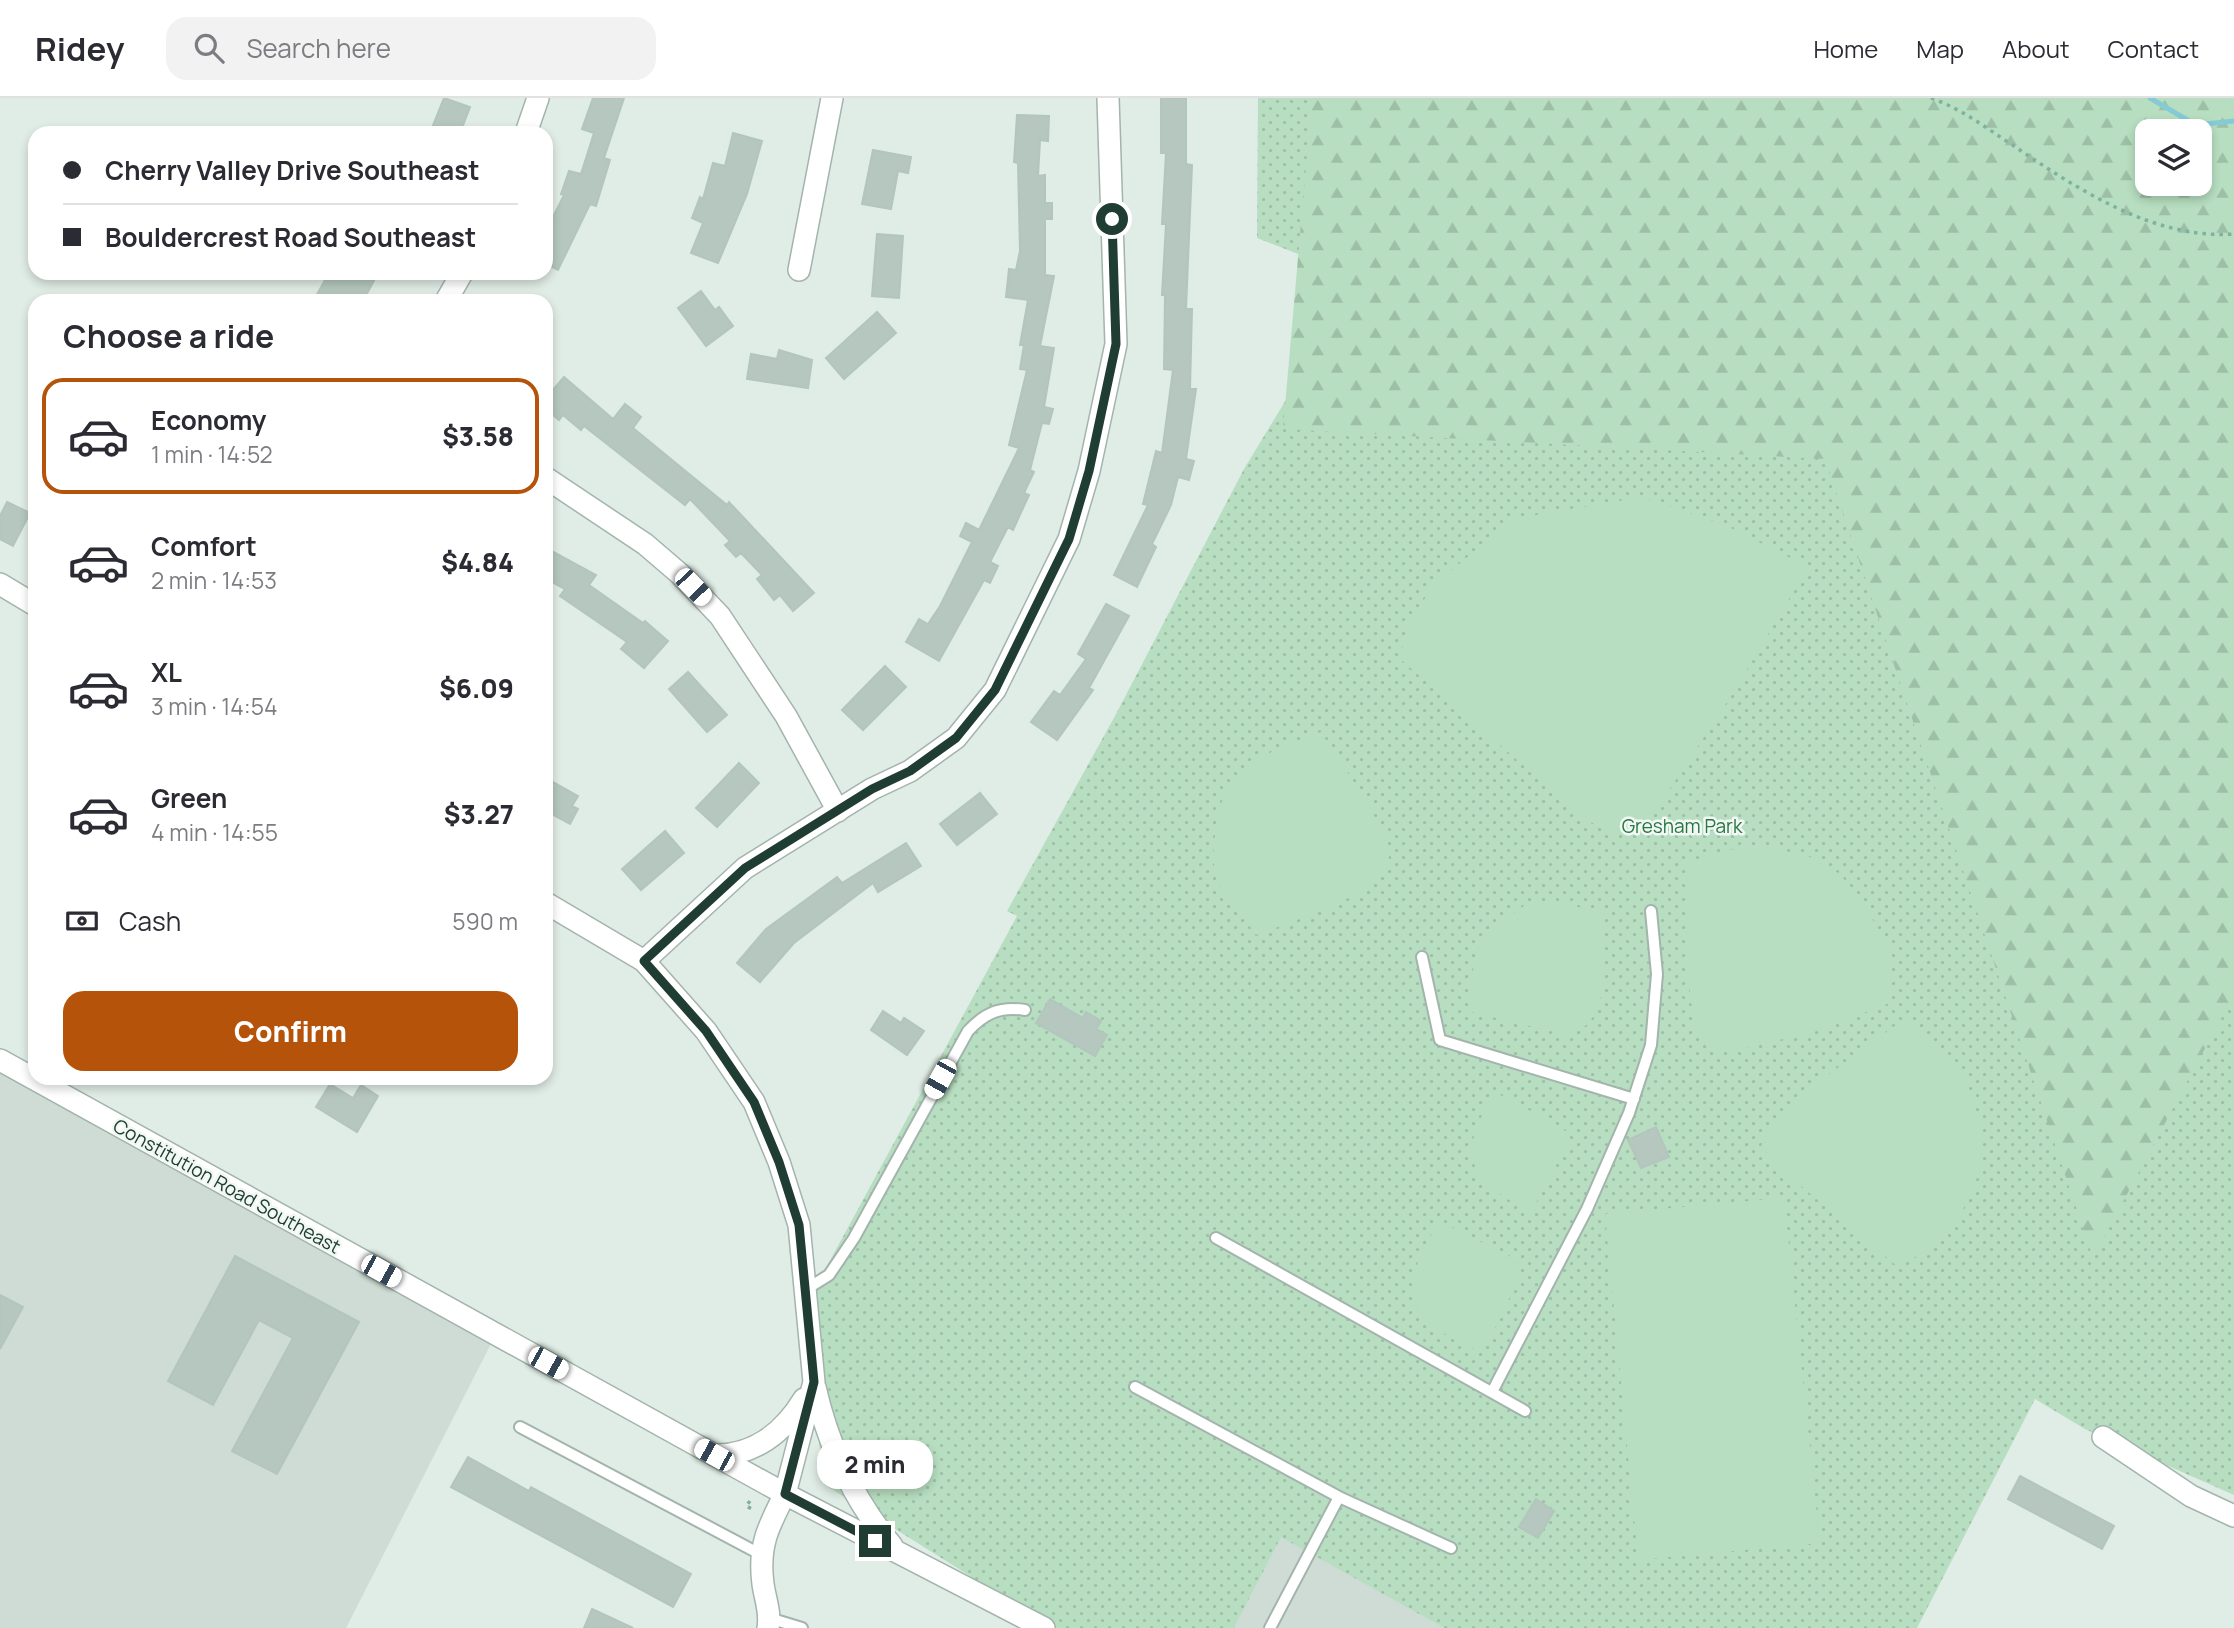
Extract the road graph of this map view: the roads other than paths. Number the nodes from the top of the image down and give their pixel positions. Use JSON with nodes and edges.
{"nodes":[{"id":1,"x":538,"y":98,"type":"edge"},
{"id":2,"x":832,"y":98,"type":"edge"},
{"id":3,"x":1108,"y":98,"type":"edge"},
{"id":4,"x":528,"y":126,"type":"edge"},
{"id":5,"x":799,"y":270,"type":"dead end"},
{"id":6,"x":553,"y":483,"type":"edge"},
{"id":7,"x":0,"y":584,"type":"edge"},
{"id":8,"x":28,"y":601,"type":"edge"},
{"id":9,"x":838,"y":811,"type":"junction"},
{"id":10,"x":553,"y":907,"type":"edge"},
{"id":11,"x":1651,"y":911,"type":"dead end"},
{"id":12,"x":1422,"y":957,"type":"dead end"},
{"id":13,"x":644,"y":961,"type":"junction"},
{"id":14,"x":1024,"y":1010,"type":"dead end"},
{"id":15,"x":0,"y":1060,"type":"edge"},
{"id":16,"x":28,"y":1075,"type":"edge"},
{"id":17,"x":45,"y":1085,"type":"edge"},
{"id":18,"x":1634,"y":1099,"type":"junction"},
{"id":19,"x":1216,"y":1238,"type":"dead end"},
{"id":20,"x":805,"y":1290,"type":"junction"},
{"id":21,"x":814,"y":1382,"type":"junction"},
{"id":22,"x":1135,"y":1387,"type":"dead end"},
{"id":23,"x":1492,"y":1392,"type":"junction"},
{"id":24,"x":1525,"y":1411,"type":"dead end"},
{"id":25,"x":520,"y":1427,"type":"dead end"},
{"id":26,"x":2103,"y":1437,"type":"dead end"},
{"id":27,"x":714,"y":1455,"type":"junction"},
{"id":28,"x":785,"y":1494,"type":"junction"},
{"id":29,"x":1339,"y":1497,"type":"junction"},
{"id":30,"x":2234,"y":1516,"type":"edge"},
{"id":31,"x":763,"y":1547,"type":"junction"},
{"id":32,"x":1451,"y":1548,"type":"dead end"},
{"id":33,"x":897,"y":1552,"type":"junction"},
{"id":34,"x":768,"y":1623,"type":"edge"},
{"id":35,"x":802,"y":1628,"type":"edge"},
{"id":36,"x":1044,"y":1628,"type":"edge"},
{"id":37,"x":1270,"y":1628,"type":"edge"}],
"edges":[{"from":1,"to":4,"type":"street"},
{"from":2,"to":5,"type":"street"},
{"from":3,"to":9,"type":"street"},
{"from":6,"to":9,"type":"street"},
{"from":7,"to":8,"type":"street"},
{"from":9,"to":13,"type":"street"},
{"from":10,"to":13,"type":"street"},
{"from":11,"to":18,"type":"lane"},
{"from":12,"to":18,"type":"lane"},
{"from":13,"to":20,"type":"street"},
{"from":14,"to":20,"type":"lane"},
{"from":15,"to":16,"type":"street","name":"Constitution Road Southeast"},
{"from":17,"to":27,"type":"street","name":"Constitution Road Southeast"},
{"from":18,"to":23,"type":"lane"},
{"from":19,"to":23,"type":"lane"},
{"from":20,"to":21,"type":"street"},
{"from":21,"to":27,"type":"street"},
{"from":21,"to":28,"type":"street"},
{"from":21,"to":33,"type":"street"},
{"from":22,"to":29,"type":"lane"},
{"from":23,"to":24,"type":"lane"},
{"from":25,"to":31,"type":"lane"},
{"from":26,"to":30,"type":"street"},
{"from":27,"to":28,"type":"street","name":"Constitution Road Southeast"},
{"from":28,"to":31,"type":"street"},
{"from":28,"to":33,"type":"street","name":"Constitution Road Southeast"},
{"from":29,"to":32,"type":"lane"},
{"from":29,"to":37,"type":"lane"},
{"from":31,"to":34,"type":"street"},
{"from":33,"to":36,"type":"street","name":"Constitution Road Southeast"},
{"from":34,"to":35,"type":"lane"}]}
